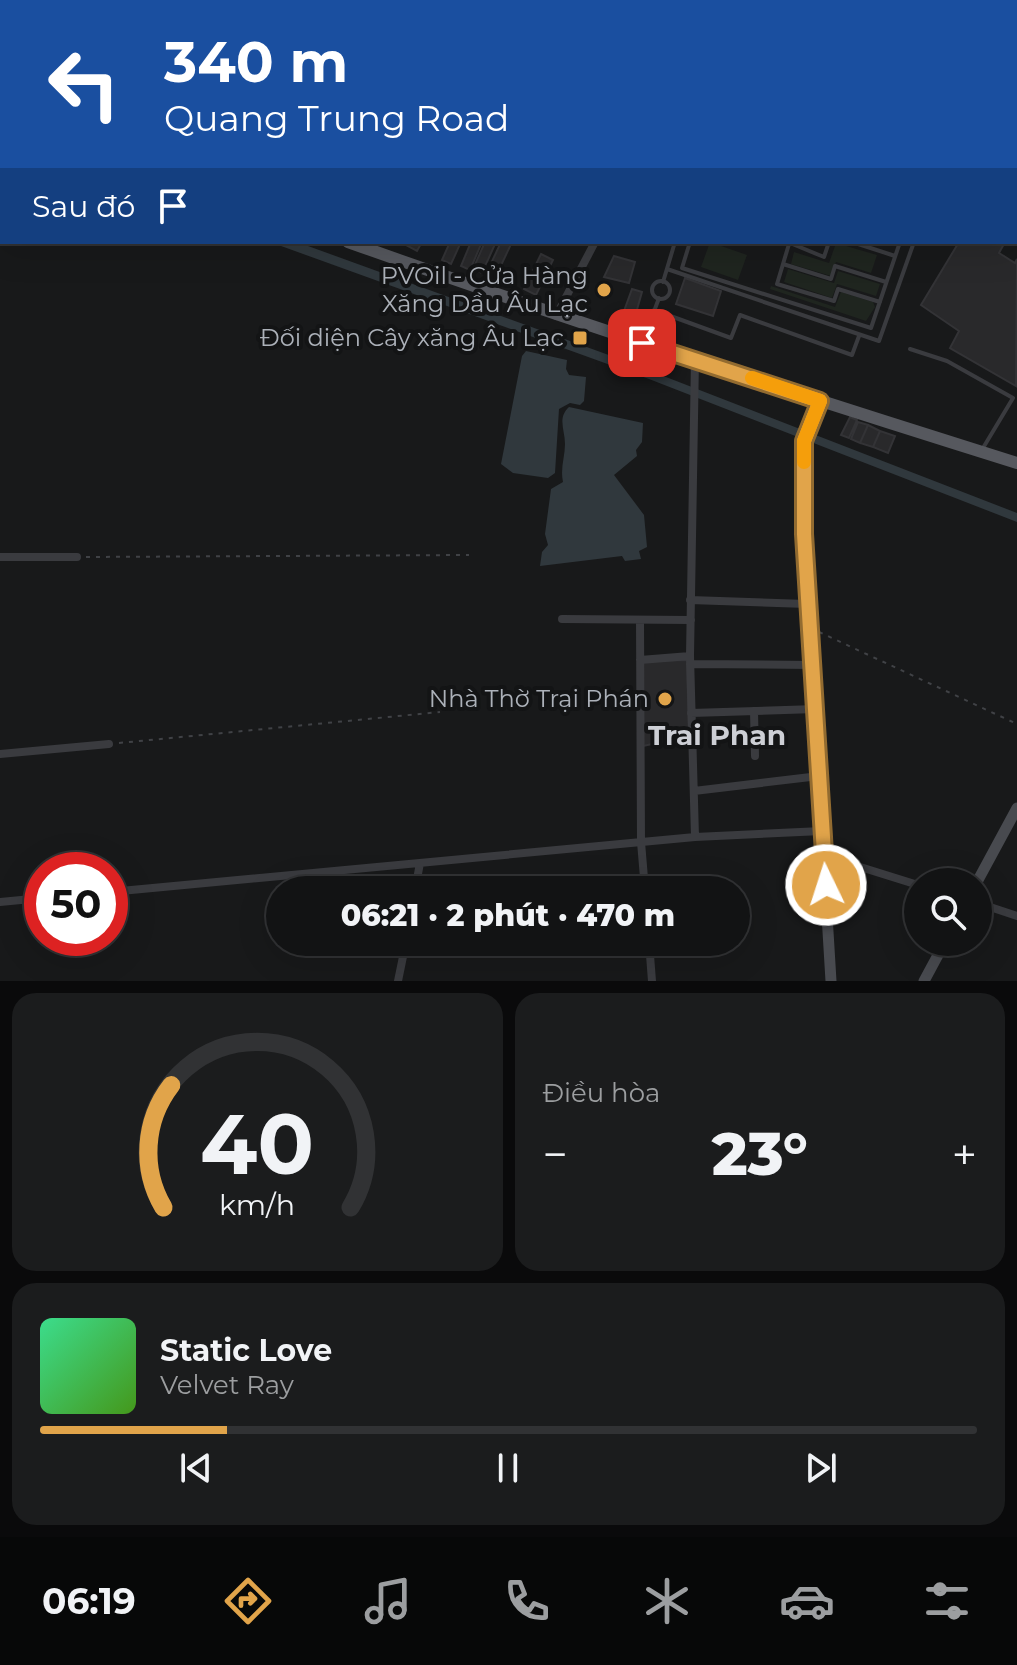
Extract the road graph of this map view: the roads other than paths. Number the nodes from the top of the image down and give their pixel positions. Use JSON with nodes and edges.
{"nodes":[{"id":1,"x":354,"y":244,"type":"edge"},
{"id":2,"x":594,"y":244,"type":"edge"},
{"id":3,"x":674,"y":244,"type":"edge"},
{"id":4,"x":689,"y":244,"type":"edge"},
{"id":5,"x":790,"y":244,"type":"edge"},
{"id":6,"x":792,"y":244,"type":"edge"},
{"id":7,"x":828,"y":244,"type":"edge"},
{"id":8,"x":858,"y":244,"type":"edge"},
{"id":9,"x":899,"y":244,"type":"edge"},
{"id":10,"x":913,"y":244,"type":"edge"},
{"id":11,"x":895,"y":256,"type":"junction"},
{"id":12,"x":783,"y":264,"type":"junction"},
{"id":13,"x":667,"y":269,"type":"junction"},
{"id":14,"x":663,"y":282,"type":"junction"},
{"id":15,"x":886,"y":282,"type":"junction"},
{"id":16,"x":659,"y":298,"type":"junction"},
{"id":17,"x":880,"y":302,"type":"junction"},
{"id":18,"x":654,"y":310,"type":"junction"},
{"id":19,"x":556,"y":316,"type":"junction"},
{"id":20,"x":859,"y":335,"type":"junction"},
{"id":21,"x":642,"y":343,"type":"junction"},
{"id":22,"x":910,"y":349,"type":"dead end"},
{"id":23,"x":695,"y":359,"type":"junction"},
{"id":24,"x":820,"y":401,"type":"junction"},
{"id":25,"x":980,"y":451,"type":"junction"},
{"id":26,"x":1017,"y":463,"type":"edge"},
{"id":27,"x":0,"y":557,"type":"edge"},
{"id":28,"x":77,"y":557,"type":"road end"},
{"id":29,"x":690,"y":600,"type":"junction"},
{"id":30,"x":807,"y":604,"type":"junction"},
{"id":31,"x":562,"y":619,"type":"dead end"},
{"id":32,"x":691,"y":620,"type":"junction"},
{"id":33,"x":640,"y":621,"type":"junction"},
{"id":34,"x":640,"y":660,"type":"junction"},
{"id":35,"x":690,"y":660,"type":"junction"},
{"id":36,"x":813,"y":665,"type":"junction"},
{"id":37,"x":816,"y":709,"type":"junction"},
{"id":38,"x":754,"y":711,"type":"junction"},
{"id":39,"x":691,"y":713,"type":"junction"},
{"id":40,"x":109,"y":744,"type":"road end"},
{"id":41,"x":0,"y":754,"type":"edge"},
{"id":42,"x":755,"y":756,"type":"dead end"},
{"id":43,"x":819,"y":776,"type":"junction"},
{"id":44,"x":694,"y":791,"type":"junction"},
{"id":45,"x":1017,"y":808,"type":"edge"},
{"id":46,"x":822,"y":831,"type":"junction"},
{"id":47,"x":695,"y":837,"type":"junction"},
{"id":48,"x":641,"y":842,"type":"junction"},
{"id":49,"x":825,"y":856,"type":"junction"},
{"id":50,"x":422,"y":863,"type":"junction"},
{"id":51,"x":985,"y":868,"type":"edge"},
{"id":52,"x":419,"y":876,"type":"edge"},
{"id":53,"x":644,"y":876,"type":"edge"},
{"id":54,"x":904,"y":881,"type":"edge"},
{"id":55,"x":128,"y":890,"type":"edge"},
{"id":56,"x":24,"y":900,"type":"edge"},
{"id":57,"x":0,"y":902,"type":"edge"},
{"id":58,"x":992,"y":908,"type":"edge"},
{"id":59,"x":1017,"y":916,"type":"edge"},
{"id":60,"x":403,"y":956,"type":"edge"},
{"id":61,"x":650,"y":956,"type":"edge"},
{"id":62,"x":937,"y":956,"type":"edge"},
{"id":63,"x":832,"y":978,"type":"edge"},
{"id":64,"x":398,"y":981,"type":"edge"},
{"id":65,"x":652,"y":981,"type":"edge"},
{"id":66,"x":924,"y":981,"type":"edge"}],
"edges":[{"from":1,"to":19,"type":"main road"},
{"from":2,"to":19,"type":"street"},
{"from":3,"to":13,"type":"lane"},
{"from":4,"to":17,"type":"lane"},
{"from":5,"to":12,"type":"lane"},
{"from":6,"to":7,"type":"lane"},
{"from":8,"to":11,"type":"lane"},
{"from":9,"to":11,"type":"lane"},
{"from":10,"to":20,"type":"lane"},
{"from":11,"to":15,"type":"lane"},
{"from":12,"to":15,"type":"lane"},
{"from":12,"to":17,"type":"lane"},
{"from":13,"to":14,"type":"lane"},
{"from":13,"to":20,"type":"lane"},
{"from":14,"to":16,"type":"lane"},
{"from":14,"to":16,"type":"lane"},
{"from":15,"to":17,"type":"lane"},
{"from":16,"to":18,"type":"lane"},
{"from":18,"to":20,"type":"lane"},
{"from":18,"to":21,"type":"lane"},
{"from":19,"to":21,"type":"main road"},
{"from":21,"to":23,"type":"main road"},
{"from":22,"to":25,"type":"lane"},
{"from":23,"to":24,"type":"main road"},
{"from":23,"to":29,"type":"street"},
{"from":24,"to":25,"type":"main road"},
{"from":24,"to":30,"type":"main road"},
{"from":25,"to":26,"type":"main road"},
{"from":27,"to":28,"type":"street"},
{"from":29,"to":30,"type":"street"},
{"from":29,"to":32,"type":"street"},
{"from":30,"to":36,"type":"main road"},
{"from":31,"to":33,"type":"street"},
{"from":32,"to":33,"type":"street"},
{"from":32,"to":35,"type":"street"},
{"from":33,"to":34,"type":"street"},
{"from":34,"to":35,"type":"street"},
{"from":34,"to":48,"type":"street"},
{"from":35,"to":36,"type":"street"},
{"from":35,"to":39,"type":"street"},
{"from":36,"to":37,"type":"main road"},
{"from":37,"to":38,"type":"street"},
{"from":37,"to":43,"type":"main road"},
{"from":38,"to":39,"type":"street"},
{"from":38,"to":42,"type":"street"},
{"from":39,"to":44,"type":"street"},
{"from":40,"to":41,"type":"street"},
{"from":43,"to":44,"type":"street"},
{"from":43,"to":46,"type":"main road"},
{"from":44,"to":47,"type":"street"},
{"from":45,"to":51,"type":"main road"},
{"from":46,"to":47,"type":"street"},
{"from":46,"to":49,"type":"main road"},
{"from":47,"to":48,"type":"street"},
{"from":48,"to":50,"type":"street"},
{"from":48,"to":53,"type":"street"},
{"from":49,"to":54,"type":"street"},
{"from":49,"to":63,"type":"main road"},
{"from":50,"to":52,"type":"street"},
{"from":50,"to":55,"type":"street"},
{"from":56,"to":57,"type":"street"},
{"from":58,"to":59,"type":"street"},
{"from":60,"to":64,"type":"street"},
{"from":61,"to":65,"type":"street"},
{"from":62,"to":66,"type":"main road"}]}
